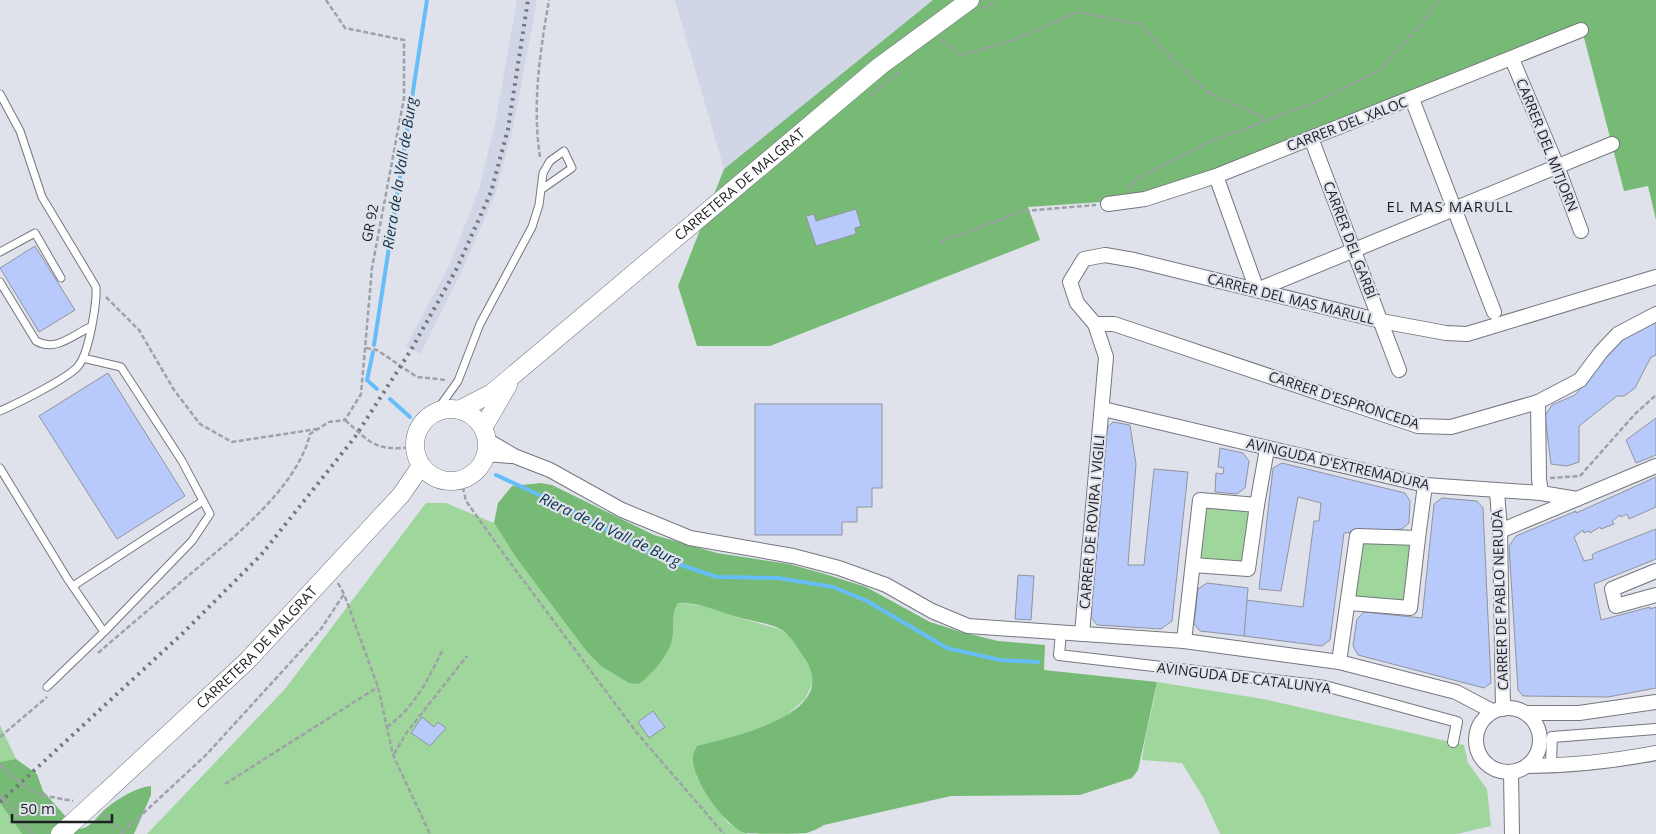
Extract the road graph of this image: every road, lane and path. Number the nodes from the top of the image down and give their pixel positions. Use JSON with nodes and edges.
{"nodes":[{"id":1,"x":326,"y":0,"type":"edge"},
{"id":2,"x":549,"y":0,"type":"edge"},
{"id":3,"x":996,"y":0,"type":"edge"},
{"id":4,"x":1439,"y":0,"type":"edge"},
{"id":5,"x":975,"y":6,"type":"edge"},
{"id":6,"x":1582,"y":30,"type":"dead end"},
{"id":7,"x":934,"y":45,"type":"dead end"},
{"id":8,"x":1512,"y":59,"type":"junction"},
{"id":9,"x":903,"y":69,"type":"dead end"},
{"id":10,"x":0,"y":94,"type":"edge"},
{"id":11,"x":1412,"y":99,"type":"junction"},
{"id":12,"x":865,"y":100,"type":"dead end"},
{"id":13,"x":1267,"y":120,"type":"junction"},
{"id":14,"x":1311,"y":138,"type":"junction"},
{"id":15,"x":1612,"y":144,"type":"dead end"},
{"id":16,"x":1557,"y":166,"type":"junction"},
{"id":17,"x":543,"y":173,"type":"junction"},
{"id":18,"x":1216,"y":176,"type":"junction"},
{"id":19,"x":542,"y":189,"type":"junction"},
{"id":20,"x":1108,"y":204,"type":"junction"},
{"id":21,"x":1454,"y":210,"type":"junction"},
{"id":22,"x":1581,"y":231,"type":"dead end"},
{"id":23,"x":940,"y":242,"type":"dead end"},
{"id":24,"x":1355,"y":251,"type":"junction"},
{"id":25,"x":0,"y":252,"type":"edge"},
{"id":26,"x":1656,"y":277,"type":"edge"},
{"id":27,"x":61,"y":278,"type":"dead end"},
{"id":28,"x":0,"y":282,"type":"edge"},
{"id":29,"x":96,"y":287,"type":"junction"},
{"id":30,"x":1257,"y":290,"type":"junction"},
{"id":31,"x":1494,"y":312,"type":"dead end"},
{"id":32,"x":1656,"y":314,"type":"edge"},
{"id":33,"x":1381,"y":321,"type":"junction"},
{"id":34,"x":1095,"y":324,"type":"junction"},
{"id":35,"x":90,"y":327,"type":"junction"},
{"id":36,"x":366,"y":348,"type":"junction"},
{"id":37,"x":82,"y":358,"type":"junction"},
{"id":38,"x":1399,"y":370,"type":"dead end"},
{"id":39,"x":514,"y":375,"type":"junction"},
{"id":40,"x":458,"y":381,"type":"junction"},
{"id":41,"x":1656,"y":395,"type":"edge"},
{"id":42,"x":1538,"y":402,"type":"junction"},
{"id":43,"x":459,"y":410,"type":"junction"},
{"id":44,"x":1102,"y":410,"type":"junction"},
{"id":45,"x":0,"y":411,"type":"edge"},
{"id":46,"x":435,"y":412,"type":"junction"},
{"id":47,"x":344,"y":420,"type":"junction"},
{"id":48,"x":319,"y":428,"type":"junction"},
{"id":49,"x":486,"y":441,"type":"junction"},
{"id":50,"x":414,"y":447,"type":"junction"},
{"id":51,"x":1267,"y":449,"type":"junction"},
{"id":52,"x":420,"y":466,"type":"junction"},
{"id":53,"x":1656,"y":466,"type":"edge"},
{"id":54,"x":0,"y":468,"type":"edge"},
{"id":55,"x":435,"y":478,"type":"junction"},
{"id":56,"x":1539,"y":479,"type":"junction"},
{"id":57,"x":461,"y":480,"type":"junction"},
{"id":58,"x":1425,"y":485,"type":"junction"},
{"id":59,"x":1497,"y":491,"type":"junction"},
{"id":60,"x":1542,"y":493,"type":"junction"},
{"id":61,"x":401,"y":495,"type":"junction"},
{"id":62,"x":1577,"y":499,"type":"junction"},
{"id":63,"x":203,"y":501,"type":"junction"},
{"id":64,"x":1257,"y":505,"type":"junction"},
{"id":65,"x":1500,"y":530,"type":"junction"},
{"id":66,"x":1418,"y":538,"type":"junction"},
{"id":67,"x":1193,"y":565,"type":"junction"},
{"id":68,"x":1656,"y":571,"type":"edge"},
{"id":69,"x":338,"y":583,"type":"dead end"},
{"id":70,"x":73,"y":586,"type":"junction"},
{"id":71,"x":344,"y":594,"type":"junction"},
{"id":72,"x":1656,"y":595,"type":"edge"},
{"id":73,"x":1349,"y":603,"type":"junction"},
{"id":74,"x":104,"y":632,"type":"junction"},
{"id":75,"x":1061,"y":633,"type":"junction"},
{"id":76,"x":1082,"y":634,"type":"junction"},
{"id":77,"x":1184,"y":642,"type":"junction"},
{"id":78,"x":442,"y":651,"type":"dead end"},
{"id":79,"x":466,"y":656,"type":"dead end"},
{"id":80,"x":91,"y":659,"type":"dead end"},
{"id":81,"x":1339,"y":662,"type":"junction"},
{"id":82,"x":378,"y":687,"type":"junction"},
{"id":83,"x":50,"y":689,"type":"joint"},
{"id":84,"x":1656,"y":702,"type":"edge"},
{"id":85,"x":1498,"y":710,"type":"junction"},
{"id":86,"x":1528,"y":713,"type":"junction"},
{"id":87,"x":387,"y":727,"type":"junction"},
{"id":88,"x":1656,"y":729,"type":"edge"},
{"id":89,"x":0,"y":738,"type":"edge"},
{"id":90,"x":1453,"y":742,"type":"dead end"},
{"id":91,"x":1656,"y":752,"type":"edge"},
{"id":92,"x":394,"y":755,"type":"junction"},
{"id":93,"x":0,"y":765,"type":"edge"},
{"id":94,"x":1527,"y":766,"type":"junction"},
{"id":95,"x":1549,"y":766,"type":"junction"},
{"id":96,"x":1511,"y":772,"type":"junction"},
{"id":97,"x":225,"y":784,"type":"dead end"},
{"id":98,"x":0,"y":796,"type":"edge"},
{"id":99,"x":75,"y":802,"type":"dead end"},
{"id":100,"x":99,"y":812,"type":"dead end"},
{"id":101,"x":122,"y":833,"type":"edge"},
{"id":102,"x":33,"y":834,"type":"edge"},
{"id":103,"x":60,"y":834,"type":"edge"},
{"id":104,"x":430,"y":834,"type":"edge"},
{"id":105,"x":724,"y":834,"type":"edge"},
{"id":106,"x":1512,"y":834,"type":"edge"}],
"edges":[{"from":1,"to":36,"type":"path","name":"GR 92"},
{"from":2,"to":17,"type":"path"},
{"from":3,"to":5,"type":"path"},
{"from":4,"to":13,"type":"path"},
{"from":5,"to":39,"type":"street","name":"CARRETERA DE MALGRAT"},
{"from":6,"to":8,"type":"street","name":"CARRER DEL XALOC"},
{"from":7,"to":13,"type":"path"},
{"from":8,"to":11,"type":"street","name":"CARRER DEL XALOC"},
{"from":8,"to":16,"type":"street","name":"CARRER DEL MITJORN"},
{"from":9,"to":12,"type":"path"},
{"from":10,"to":29,"type":"lane"},
{"from":11,"to":14,"type":"street","name":"CARRER DEL XALOC"},
{"from":11,"to":21,"type":"street"},
{"from":13,"to":20,"type":"path"},
{"from":14,"to":18,"type":"street","name":"CARRER DEL XALOC"},
{"from":14,"to":24,"type":"street","name":"CARRER DEL GARBÍ"},
{"from":15,"to":16,"type":"street"},
{"from":16,"to":21,"type":"street"},
{"from":16,"to":22,"type":"street","name":"CARRER DEL MITJORN"},
{"from":17,"to":19,"type":"lane"},
{"from":17,"to":19,"type":"lane"},
{"from":18,"to":20,"type":"street","name":"CARRER DEL XALOC"},
{"from":18,"to":30,"type":"street"},
{"from":19,"to":40,"type":"lane"},
{"from":20,"to":23,"type":"path"},
{"from":21,"to":24,"type":"street"},
{"from":21,"to":31,"type":"street"},
{"from":24,"to":30,"type":"street"},
{"from":24,"to":33,"type":"street","name":"CARRER DEL GARBÍ"},
{"from":25,"to":27,"type":"lane"},
{"from":26,"to":33,"type":"street","name":"CARRER DEL MAS MARULL"},
{"from":28,"to":35,"type":"lane"},
{"from":29,"to":35,"type":"lane"},
{"from":29,"to":48,"type":"path"},
{"from":30,"to":33,"type":"street","name":"CARRER DEL MAS MARULL"},
{"from":30,"to":34,"type":"street","name":"CARRER DEL MAS MARULL"},
{"from":32,"to":42,"type":"street","name":"CARRER D'ESPRONCEDA"},
{"from":33,"to":38,"type":"street","name":"CARRER DEL GARBÍ"},
{"from":34,"to":42,"type":"street","name":"CARRER D'ESPRONCEDA"},
{"from":34,"to":44,"type":"street","name":"CARRER DEL MAS MARULL"},
{"from":35,"to":37,"type":"lane"},
{"from":36,"to":40,"type":"path"},
{"from":36,"to":47,"type":"path","name":"GR 92"},
{"from":37,"to":45,"type":"lane"},
{"from":37,"to":63,"type":"lane"},
{"from":39,"to":43,"type":"street","name":"CARRETERA DE MALGRAT"},
{"from":39,"to":49,"type":"street","name":"CARRETERA DE MALGRAT"},
{"from":40,"to":46,"type":"lane"},
{"from":41,"to":56,"type":"path"},
{"from":42,"to":56,"type":"street"},
{"from":43,"to":46,"type":"street"},
{"from":43,"to":49,"type":"street"},
{"from":44,"to":51,"type":"street","name":"AVINGUDA D'EXTREMADURA"},
{"from":44,"to":76,"type":"street","name":"CARRER DE ROVIRA I VIGILI"},
{"from":46,"to":50,"type":"street"},
{"from":47,"to":48,"type":"path"},
{"from":47,"to":50,"type":"path"},
{"from":48,"to":80,"type":"path"},
{"from":49,"to":57,"type":"street"},
{"from":49,"to":75,"type":"street","name":"AVINGUDA DE CATALUNYA"},
{"from":50,"to":52,"type":"street"},
{"from":51,"to":58,"type":"street","name":"AVINGUDA D'EXTREMADURA"},
{"from":51,"to":64,"type":"street"},
{"from":52,"to":55,"type":"street"},
{"from":52,"to":61,"type":"street","name":"CARRETERA DE MALGRAT"},
{"from":53,"to":62,"type":"street"},
{"from":54,"to":70,"type":"lane"},
{"from":55,"to":57,"type":"street"},
{"from":55,"to":61,"type":"street","name":"CARRETERA DE MALGRAT"},
{"from":56,"to":60,"type":"street"},
{"from":57,"to":105,"type":"path"},
{"from":58,"to":59,"type":"street","name":"AVINGUDA D'EXTREMADURA"},
{"from":58,"to":66,"type":"street"},
{"from":59,"to":60,"type":"street","name":"AVINGUDA D'EXTREMADURA"},
{"from":59,"to":65,"type":"street","name":"CARRER DE PABLO NERUDA"},
{"from":60,"to":62,"type":"street","name":"AVINGUDA D'EXTREMADURA"},
{"from":61,"to":103,"type":"street","name":"CARRETERA DE MALGRAT","bridge":true},
{"from":62,"to":65,"type":"street"},
{"from":63,"to":70,"type":"lane"},
{"from":63,"to":74,"type":"lane"},
{"from":64,"to":67,"type":"street"},
{"from":64,"to":67,"type":"street"},
{"from":65,"to":85,"type":"street","name":"CARRER DE PABLO NERUDA"},
{"from":66,"to":73,"type":"street"},
{"from":66,"to":73,"type":"street"},
{"from":67,"to":77,"type":"street"},
{"from":68,"to":72,"type":"street"},
{"from":69,"to":71,"type":"path"},
{"from":70,"to":74,"type":"lane"},
{"from":71,"to":82,"type":"path"},
{"from":71,"to":101,"type":"path"},
{"from":73,"to":81,"type":"street"},
{"from":74,"to":83,"type":"lane"},
{"from":75,"to":76,"type":"street","name":"AVINGUDA DE CATALUNYA"},
{"from":75,"to":90,"type":"street","name":"AVINGUDA DE CATALUNYA"},
{"from":76,"to":77,"type":"street","name":"AVINGUDA DE CATALUNYA"},
{"from":77,"to":81,"type":"street","name":"AVINGUDA DE CATALUNYA"},
{"from":78,"to":87,"type":"path"},
{"from":79,"to":92,"type":"path"},
{"from":81,"to":85,"type":"street","name":"AVINGUDA DE CATALUNYA"},
{"from":82,"to":87,"type":"path"},
{"from":82,"to":97,"type":"path"},
{"from":83,"to":89,"type":"path"},
{"from":84,"to":86,"type":"street"},
{"from":85,"to":86,"type":"street"},
{"from":85,"to":96,"type":"street"},
{"from":86,"to":94,"type":"street"},
{"from":87,"to":92,"type":"path"},
{"from":88,"to":95,"type":"street"},
{"from":91,"to":95,"type":"street"},
{"from":92,"to":104,"type":"path"},
{"from":93,"to":99,"type":"path"},
{"from":94,"to":95,"type":"street"},
{"from":94,"to":96,"type":"street"},
{"from":96,"to":106,"type":"street"},
{"from":98,"to":102,"type":"path"},
{"from":100,"to":101,"type":"path"}]}
